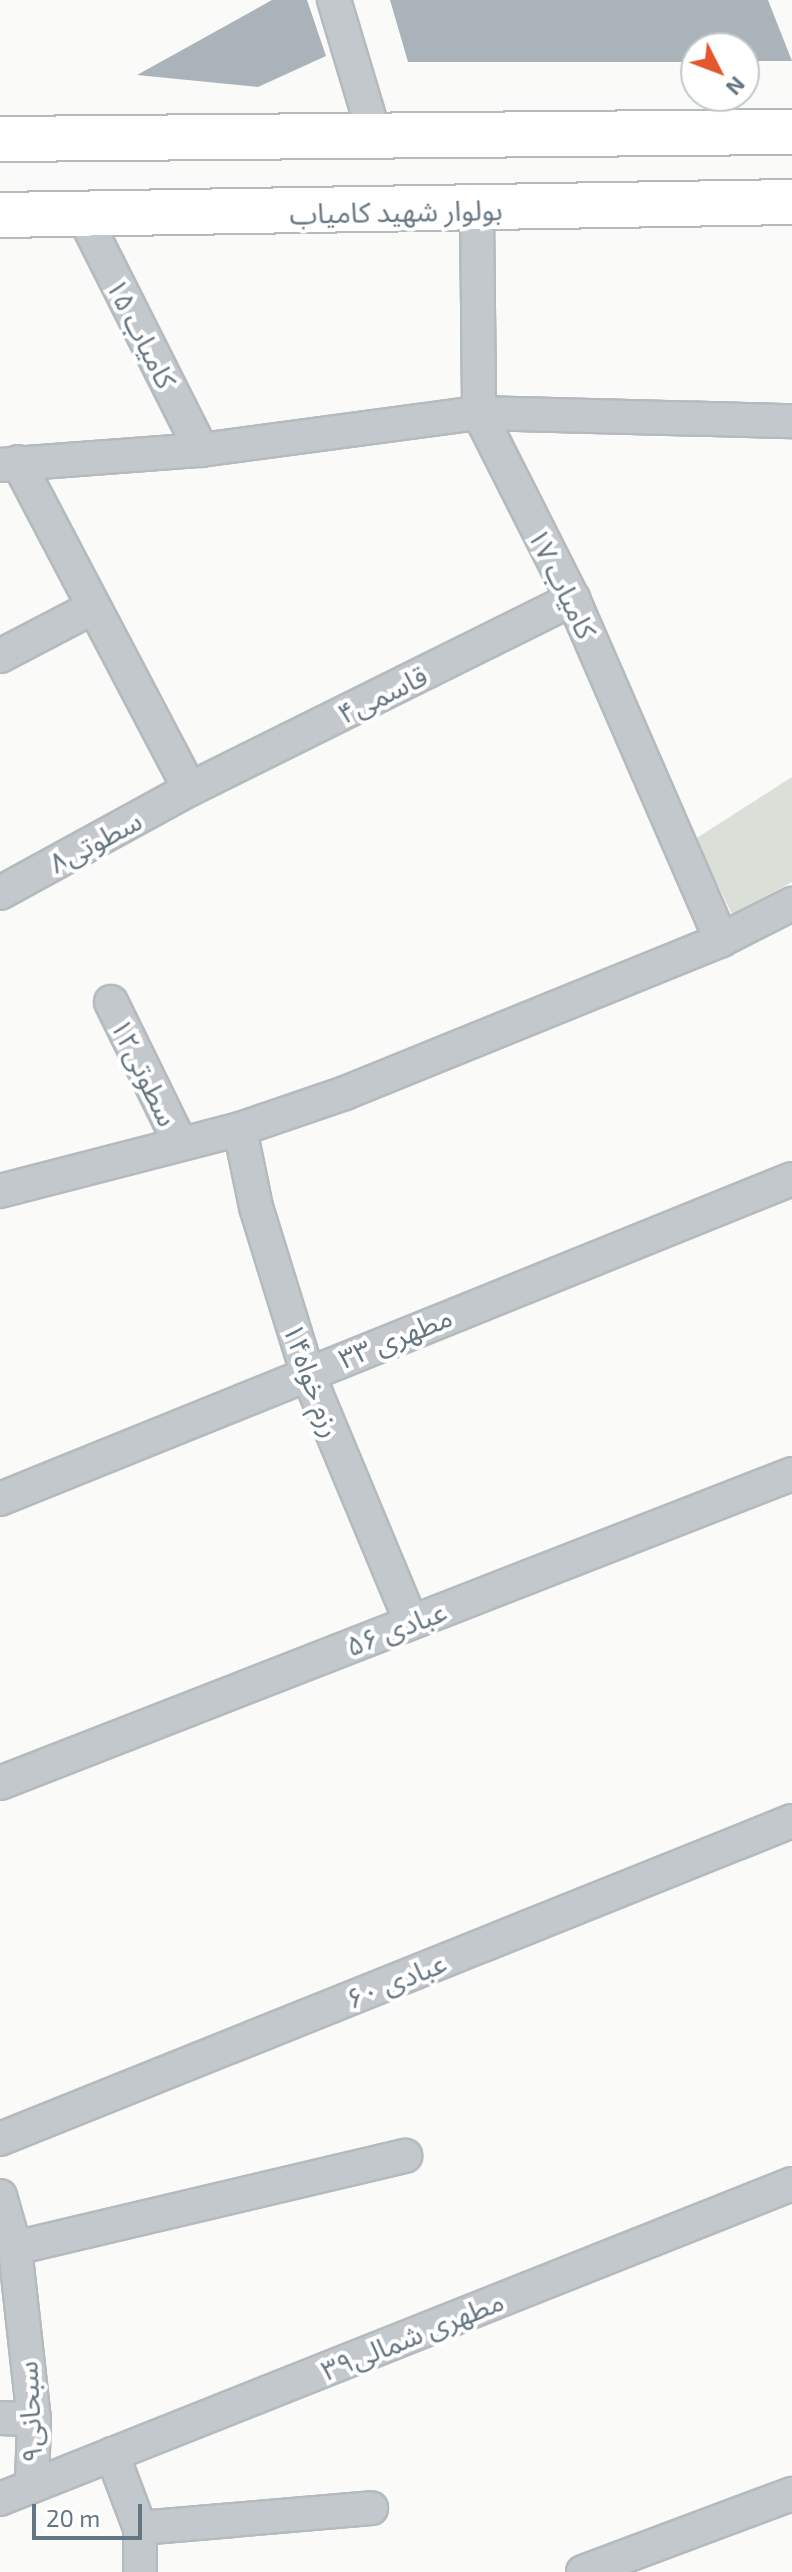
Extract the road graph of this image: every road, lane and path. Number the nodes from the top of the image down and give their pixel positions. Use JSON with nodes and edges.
{"nodes":[{"id":1,"x":334,"y":0,"type":"edge"},
{"id":2,"x":792,"y":132,"type":"edge"},
{"id":3,"x":375,"y":137,"type":"junction"},
{"id":4,"x":0,"y":139,"type":"edge"},
{"id":5,"x":792,"y":202,"type":"edge"},
{"id":6,"x":477,"y":211,"type":"junction"},
{"id":7,"x":0,"y":215,"type":"edge"},
{"id":8,"x":83,"y":215,"type":"junction"},
{"id":9,"x":479,"y":413,"type":"junction"},
{"id":10,"x":792,"y":421,"type":"edge"},
{"id":11,"x":201,"y":450,"type":"junction"},
{"id":12,"x":9,"y":463,"type":"edge"},
{"id":13,"x":573,"y":599,"type":"junction"},
{"id":14,"x":92,"y":608,"type":"junction"},
{"id":15,"x":0,"y":656,"type":"edge"},
{"id":16,"x":190,"y":789,"type":"junction"},
{"id":17,"x":0,"y":893,"type":"edge"},
{"id":18,"x":792,"y":904,"type":"edge"},
{"id":19,"x":721,"y":940,"type":"junction"},
{"id":20,"x":111,"y":1002,"type":"dead end"},
{"id":21,"x":240,"y":1129,"type":"junction"},
{"id":22,"x":179,"y":1141,"type":"junction"},
{"id":23,"x":792,"y":1179,"type":"edge"},
{"id":24,"x":0,"y":1191,"type":"edge"},
{"id":25,"x":307,"y":1372,"type":"junction"},
{"id":26,"x":792,"y":1474,"type":"edge"},
{"id":27,"x":0,"y":1499,"type":"edge"},
{"id":28,"x":411,"y":1622,"type":"junction"},
{"id":29,"x":0,"y":1783,"type":"edge"},
{"id":30,"x":792,"y":1821,"type":"edge"},
{"id":31,"x":0,"y":2139,"type":"edge"},
{"id":32,"x":405,"y":2156,"type":"dead end"},
{"id":33,"x":792,"y":2184,"type":"edge"},
{"id":34,"x":0,"y":2196,"type":"edge"},
{"id":35,"x":15,"y":2248,"type":"junction"},
{"id":36,"x":0,"y":2418,"type":"edge"},
{"id":37,"x":34,"y":2419,"type":"junction"},
{"id":38,"x":112,"y":2454,"type":"junction"},
{"id":39,"x":32,"y":2486,"type":"junction"},
{"id":40,"x":792,"y":2494,"type":"edge"},
{"id":41,"x":0,"y":2499,"type":"edge"},
{"id":42,"x":371,"y":2508,"type":"dead end"},
{"id":43,"x":140,"y":2528,"type":"junction"},
{"id":44,"x":140,"y":2572,"type":"edge"},
{"id":45,"x":583,"y":2572,"type":"edge"}],
"edges":[{"from":1,"to":3,"type":"street"},
{"from":2,"to":3,"type":"main road"},
{"from":3,"to":4,"type":"main road"},
{"from":5,"to":6,"type":"main road","name":"بولوار شهید کامیاب"},
{"from":6,"to":8,"type":"main road","name":"بولوار شهید کامیاب"},
{"from":6,"to":9,"type":"street","name":"کامیاب ۱۷"},
{"from":7,"to":8,"type":"main road","name":"بولوار شهید کامیاب"},
{"from":8,"to":11,"type":"street","name":"کامیاب ۱۵"},
{"from":9,"to":10,"type":"street"},
{"from":9,"to":11,"type":"street"},
{"from":9,"to":13,"type":"street","name":"کامیاب ۱۷"},
{"from":11,"to":12,"type":"street"},
{"from":12,"to":14,"type":"street"},
{"from":13,"to":16,"type":"street","name":"قاسمی۴"},
{"from":13,"to":19,"type":"street","name":"کامیاب ۱۷"},
{"from":14,"to":15,"type":"street"},
{"from":14,"to":16,"type":"street"},
{"from":16,"to":17,"type":"street","name":"سطوتی۸"},
{"from":18,"to":19,"type":"street"},
{"from":19,"to":21,"type":"street"},
{"from":20,"to":22,"type":"street","name":"سطوتی۱۲"},
{"from":21,"to":22,"type":"street"},
{"from":21,"to":25,"type":"street","name":"رزم خواه۱۴"},
{"from":22,"to":24,"type":"street"},
{"from":23,"to":25,"type":"street","name":"مطهری ۳۳"},
{"from":25,"to":27,"type":"street","name":"مطهری ۳۳"},
{"from":25,"to":28,"type":"street","name":"رزم خواه۱۴"},
{"from":26,"to":28,"type":"street","name":"عبادی ۵۶"},
{"from":28,"to":29,"type":"street","name":"عبادی ۵۶"},
{"from":30,"to":31,"type":"street","name":"عبادی ۶۰"},
{"from":32,"to":35,"type":"street"},
{"from":33,"to":38,"type":"street","name":"مطهری شمالی۳۹"},
{"from":34,"to":35,"type":"street","name":"سبحانی۹"},
{"from":35,"to":37,"type":"street","name":"سبحانی۹"},
{"from":36,"to":37,"type":"street"},
{"from":37,"to":39,"type":"street","name":"سبحانی۹"},
{"from":38,"to":39,"type":"street","name":"مطهری شمالی۳۹"},
{"from":38,"to":43,"type":"street"},
{"from":39,"to":41,"type":"street","name":"مطهری شمالی۳۹"},
{"from":40,"to":45,"type":"street"},
{"from":42,"to":43,"type":"street"},
{"from":43,"to":44,"type":"street"}]}
